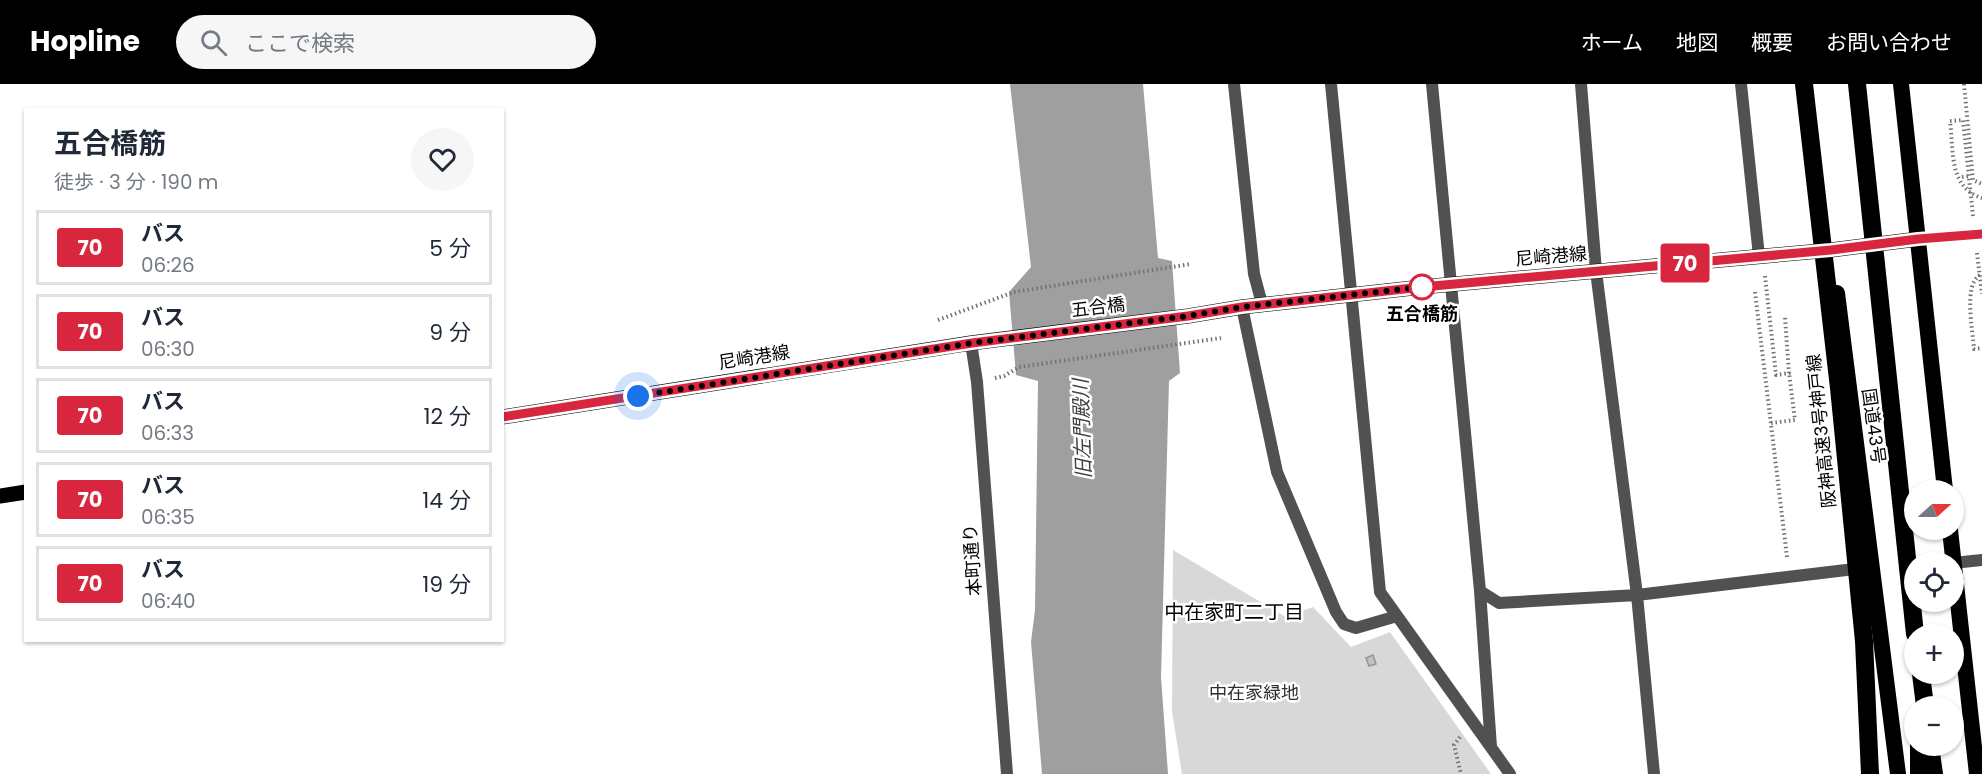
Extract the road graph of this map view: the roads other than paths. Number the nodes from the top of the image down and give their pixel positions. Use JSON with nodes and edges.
{"nodes":[{"id":1,"x":1234,"y":84,"type":"edge"},
{"id":2,"x":1330,"y":84,"type":"edge"},
{"id":3,"x":1432,"y":84,"type":"edge"},
{"id":4,"x":1581,"y":84,"type":"edge"},
{"id":5,"x":1741,"y":84,"type":"edge"},
{"id":6,"x":1806,"y":84,"type":"edge"},
{"id":7,"x":1857,"y":84,"type":"edge"},
{"id":8,"x":1901,"y":84,"type":"edge"},
{"id":9,"x":1982,"y":234,"type":"edge"},
{"id":10,"x":1918,"y":239,"type":"junction"},
{"id":11,"x":1831,"y":250,"type":"junction"},
{"id":12,"x":1759,"y":256,"type":"junction"},
{"id":13,"x":1596,"y":271,"type":"junction"},
{"id":14,"x":1451,"y":284,"type":"junction"},
{"id":15,"x":1351,"y":294,"type":"junction"},
{"id":16,"x":1262,"y":304,"type":"junction"},
{"id":17,"x":1242,"y":307,"type":"junction"},
{"id":18,"x":1188,"y":316,"type":"joint"},
{"id":19,"x":1013,"y":338,"type":"joint"},
{"id":20,"x":972,"y":343,"type":"junction"},
{"id":21,"x":504,"y":417,"type":"edge"},
{"id":22,"x":1944,"y":480,"type":"edge"},
{"id":23,"x":24,"y":492,"type":"edge"},
{"id":24,"x":0,"y":496,"type":"edge"},
{"id":25,"x":1982,"y":560,"type":"edge"},
{"id":26,"x":1964,"y":562,"type":"edge"},
{"id":27,"x":1873,"y":567,"type":"junction"},
{"id":28,"x":1480,"y":591,"type":"junction"},
{"id":29,"x":1637,"y":596,"type":"junction"},
{"id":30,"x":1499,"y":603,"type":"junction"},
{"id":31,"x":1959,"y":612,"type":"edge"},
{"id":32,"x":1397,"y":616,"type":"junction"},
{"id":33,"x":1482,"y":617,"type":"junction"},
{"id":34,"x":1914,"y":624,"type":"edge"},
{"id":35,"x":1491,"y":748,"type":"junction"},
{"id":36,"x":1919,"y":756,"type":"edge"},
{"id":37,"x":1931,"y":756,"type":"edge"},
{"id":38,"x":1007,"y":774,"type":"edge"},
{"id":39,"x":1510,"y":774,"type":"edge"},
{"id":40,"x":1654,"y":774,"type":"edge"},
{"id":41,"x":1870,"y":774,"type":"edge"},
{"id":42,"x":1898,"y":774,"type":"edge"},
{"id":43,"x":1920,"y":774,"type":"edge"},
{"id":44,"x":1934,"y":774,"type":"edge"},
{"id":45,"x":1977,"y":774,"type":"edge"}],
"edges":[{"from":1,"to":16,"type":"street"},
{"from":2,"to":15,"type":"street"},
{"from":3,"to":14,"type":"street"},
{"from":4,"to":13,"type":"street"},
{"from":5,"to":12,"type":"street"},
{"from":6,"to":11,"type":"highway","name":"国道43号"},
{"from":6,"to":41,"type":"highway","name":"阪神高速3号神戸線"},
{"from":7,"to":34,"type":"highway"},
{"from":8,"to":10,"type":"highway"},
{"from":9,"to":10,"type":"street"},
{"from":10,"to":11,"type":"main road","name":"尼崎港線"},
{"from":10,"to":22,"type":"highway"},
{"from":11,"to":12,"type":"main road","name":"尼崎港線"},
{"from":11,"to":27,"type":"highway","name":"国道43号"},
{"from":12,"to":13,"type":"main road","name":"尼崎港線"},
{"from":13,"to":14,"type":"main road","name":"尼崎港線"},
{"from":13,"to":29,"type":"street"},
{"from":14,"to":15,"type":"main road","name":"尼崎港線"},
{"from":14,"to":28,"type":"street"},
{"from":15,"to":16,"type":"main road","name":"尼崎港線"},
{"from":15,"to":32,"type":"street"},
{"from":16,"to":17,"type":"main road","name":"尼崎港線"},
{"from":17,"to":18,"type":"main road","name":"尼崎港線"},
{"from":17,"to":32,"type":"street"},
{"from":18,"to":19,"type":"main road","name":"五合橋"},
{"from":19,"to":20,"type":"main road","name":"尼崎港線"},
{"from":20,"to":21,"type":"main road","name":"尼崎港線"},
{"from":20,"to":38,"type":"street","name":"本町通り"},
{"from":23,"to":24,"type":"main road"},
{"from":25,"to":26,"type":"street"},
{"from":27,"to":29,"type":"street"},
{"from":27,"to":42,"type":"highway","name":"国道43号"},
{"from":28,"to":30,"type":"street"},
{"from":28,"to":33,"type":"street"},
{"from":29,"to":30,"type":"street"},
{"from":29,"to":40,"type":"street"},
{"from":30,"to":33,"type":"street"},
{"from":31,"to":45,"type":"highway"},
{"from":32,"to":35,"type":"street"},
{"from":33,"to":35,"type":"street"},
{"from":35,"to":39,"type":"street"},
{"from":36,"to":43,"type":"highway"},
{"from":37,"to":44,"type":"highway"}]}
